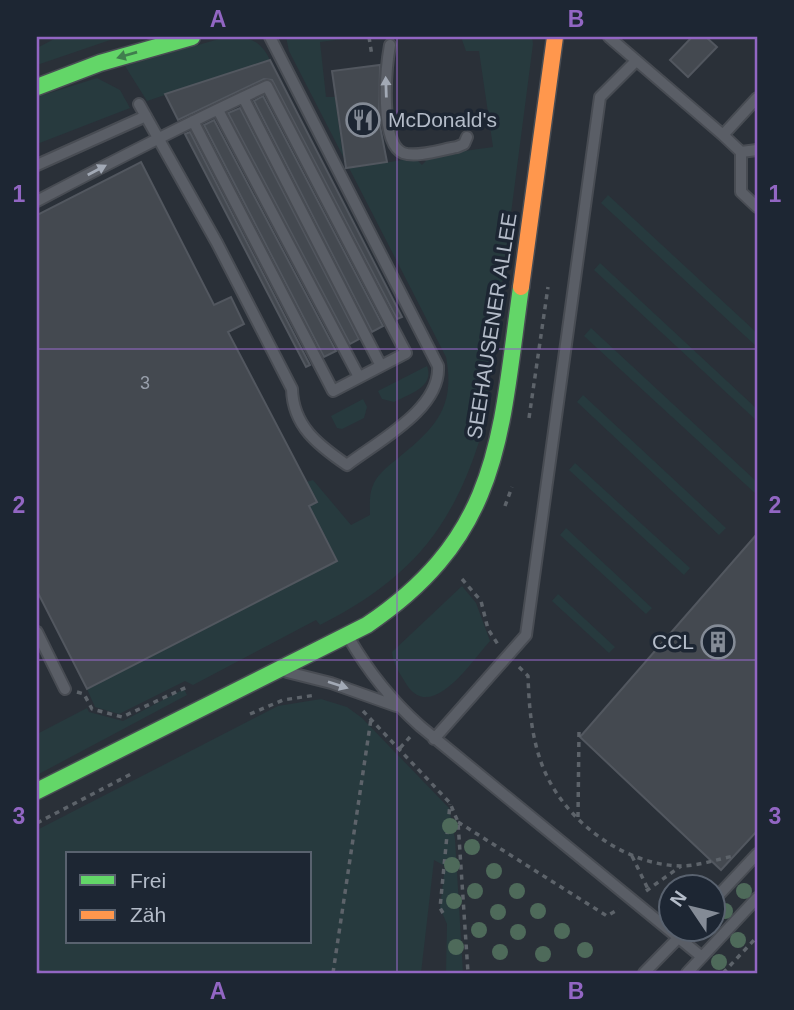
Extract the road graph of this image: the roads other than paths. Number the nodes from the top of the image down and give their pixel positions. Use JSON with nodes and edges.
{"nodes":[{"id":1,"x":192,"y":37,"type":"edge"},
{"id":2,"x":270,"y":37,"type":"edge"},
{"id":3,"x":555,"y":37,"type":"edge"},
{"id":4,"x":609,"y":37,"type":"edge"},
{"id":5,"x":390,"y":45,"type":"dead end"},
{"id":6,"x":636,"y":61,"type":"junction"},
{"id":7,"x":37,"y":87,"type":"edge"},
{"id":8,"x":243,"y":97,"type":"junction"},
{"id":9,"x":757,"y":98,"type":"edge"},
{"id":10,"x":139,"y":104,"type":"dead end"},
{"id":11,"x":218,"y":110,"type":"junction"},
{"id":12,"x":146,"y":116,"type":"junction"},
{"id":13,"x":193,"y":121,"type":"junction"},
{"id":14,"x":723,"y":135,"type":"junction"},
{"id":15,"x":467,"y":137,"type":"dead end"},
{"id":16,"x":158,"y":138,"type":"junction"},
{"id":17,"x":757,"y":150,"type":"edge"},
{"id":18,"x":741,"y":152,"type":"junction"},
{"id":19,"x":37,"y":165,"type":"edge"},
{"id":20,"x":37,"y":201,"type":"edge"},
{"id":21,"x":757,"y":207,"type":"edge"},
{"id":22,"x":381,"y":366,"type":"junction"},
{"id":23,"x":359,"y":377,"type":"junction"},
{"id":24,"x":37,"y":632,"type":"edge"},
{"id":25,"x":348,"y":635,"type":"junction"},
{"id":26,"x":276,"y":670,"type":"junction"},
{"id":27,"x":65,"y":689,"type":"road end"},
{"id":28,"x":398,"y":707,"type":"junction"},
{"id":29,"x":434,"y":739,"type":"junction"},
{"id":30,"x":37,"y":791,"type":"edge"},
{"id":31,"x":757,"y":854,"type":"edge"},
{"id":32,"x":728,"y":884,"type":"edge"},
{"id":33,"x":757,"y":898,"type":"edge"},
{"id":34,"x":658,"y":914,"type":"edge"},
{"id":35,"x":672,"y":944,"type":"edge"},
{"id":36,"x":691,"y":944,"type":"edge"},
{"id":37,"x":702,"y":957,"type":"junction"},
{"id":38,"x":644,"y":973,"type":"edge"},
{"id":39,"x":687,"y":973,"type":"edge"}],
"edges":[{"from":1,"to":7,"type":"main road","one_way":true},
{"from":2,"to":16,"type":"lane"},
{"from":3,"to":25,"type":"main road","name":"SEEHAUSENER ALLEE"},
{"from":4,"to":6,"type":"lane"},
{"from":15,"to":5,"type":"lane","one_way":true},
{"from":6,"to":14,"type":"lane"},
{"from":6,"to":29,"type":"lane"},
{"from":8,"to":11,"type":"lane"},
{"from":8,"to":22,"type":"lane"},
{"from":8,"to":22,"type":"lane"},
{"from":9,"to":14,"type":"lane"},
{"from":10,"to":12,"type":"lane"},
{"from":11,"to":13,"type":"lane"},
{"from":11,"to":23,"type":"lane"},
{"from":12,"to":16,"type":"lane"},
{"from":12,"to":19,"type":"lane"},
{"from":13,"to":16,"type":"lane"},
{"from":13,"to":23,"type":"lane"},
{"from":14,"to":18,"type":"lane"},
{"from":20,"to":16,"type":"lane","one_way":true},
{"from":17,"to":18,"type":"lane"},
{"from":18,"to":21,"type":"lane"},
{"from":22,"to":23,"type":"lane"},
{"from":24,"to":27,"type":"lane"},
{"from":25,"to":26,"type":"main road","name":"SEEHAUSENER ALLEE"},
{"from":25,"to":28,"type":"lane"},
{"from":26,"to":28,"type":"lane","one_way":true},
{"from":26,"to":30,"type":"main road","name":"SEEHAUSENER ALLEE"},
{"from":28,"to":29,"type":"lane"},
{"from":29,"to":34,"type":"lane"},
{"from":31,"to":32,"type":"lane"},
{"from":33,"to":37,"type":"lane"},
{"from":35,"to":38,"type":"lane"},
{"from":36,"to":37,"type":"lane"},
{"from":37,"to":39,"type":"lane"}]}
